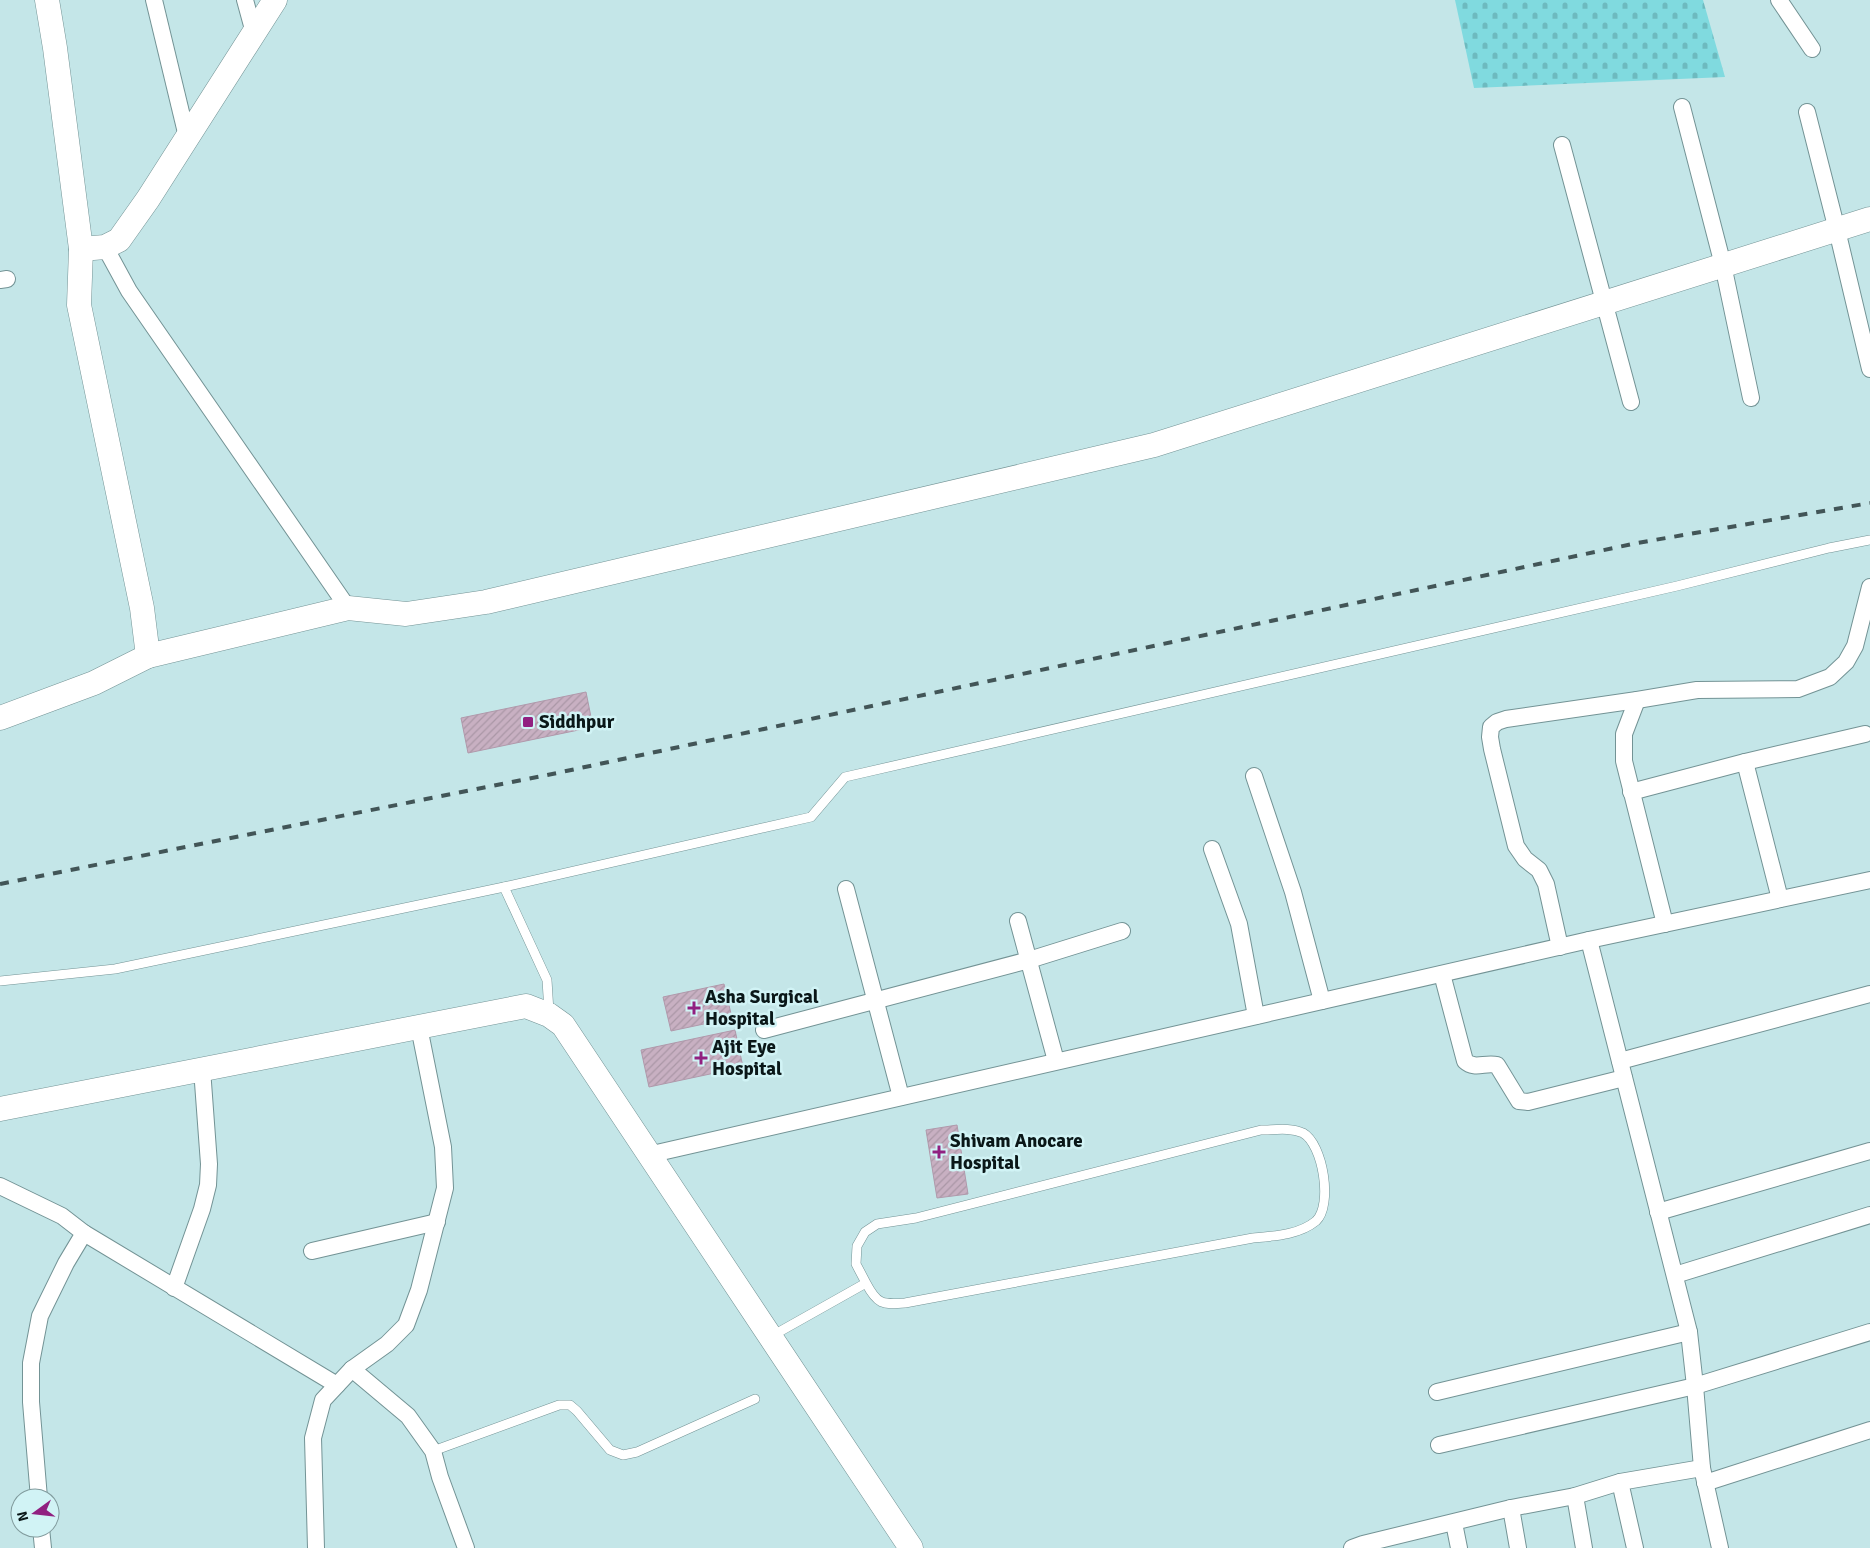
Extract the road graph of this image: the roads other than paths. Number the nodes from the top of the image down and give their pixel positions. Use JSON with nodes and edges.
{"nodes":[{"id":1,"x":46,"y":0,"type":"edge"},
{"id":2,"x":154,"y":0,"type":"edge"},
{"id":3,"x":245,"y":0,"type":"edge"},
{"id":4,"x":275,"y":0,"type":"edge"},
{"id":5,"x":1779,"y":0,"type":"edge"},
{"id":6,"x":254,"y":33,"type":"junction"},
{"id":7,"x":1812,"y":49,"type":"dead end"},
{"id":8,"x":1682,"y":107,"type":"dead end"},
{"id":9,"x":1806,"y":112,"type":"dead end"},
{"id":10,"x":187,"y":137,"type":"junction"},
{"id":11,"x":1562,"y":145,"type":"dead end"},
{"id":12,"x":1870,"y":219,"type":"edge"},
{"id":13,"x":1837,"y":230,"type":"junction"},
{"id":14,"x":104,"y":247,"type":"junction"},
{"id":15,"x":81,"y":249,"type":"junction"},
{"id":16,"x":1723,"y":265,"type":"junction"},
{"id":17,"x":1605,"y":303,"type":"junction"},
{"id":18,"x":1870,"y":369,"type":"edge"},
{"id":19,"x":1751,"y":398,"type":"dead end"},
{"id":20,"x":1630,"y":402,"type":"dead end"},
{"id":21,"x":1870,"y":540,"type":"edge"},
{"id":22,"x":1870,"y":587,"type":"edge"},
{"id":23,"x":348,"y":608,"type":"junction"},
{"id":24,"x":148,"y":656,"type":"junction"},
{"id":25,"x":1637,"y":700,"type":"junction"},
{"id":26,"x":0,"y":718,"type":"edge"},
{"id":27,"x":1864,"y":734,"type":"dead end"},
{"id":28,"x":1745,"y":762,"type":"junction"},
{"id":29,"x":1254,"y":776,"type":"dead end"},
{"id":30,"x":1631,"y":792,"type":"junction"},
{"id":31,"x":1212,"y":849,"type":"dead end"},
{"id":32,"x":1870,"y":880,"type":"edge"},
{"id":33,"x":504,"y":887,"type":"junction"},
{"id":34,"x":846,"y":889,"type":"dead end"},
{"id":35,"x":1780,"y":899,"type":"junction"},
{"id":36,"x":1018,"y":920,"type":"dead end"},
{"id":37,"x":1665,"y":924,"type":"junction"},
{"id":38,"x":1122,"y":931,"type":"dead end"},
{"id":39,"x":1589,"y":940,"type":"junction"},
{"id":40,"x":1560,"y":947,"type":"junction"},
{"id":41,"x":1029,"y":960,"type":"junction"},
{"id":42,"x":1442,"y":974,"type":"junction"},
{"id":43,"x":0,"y":981,"type":"edge"},
{"id":44,"x":1870,"y":994,"type":"edge"},
{"id":45,"x":1322,"y":1001,"type":"junction"},
{"id":46,"x":876,"y":1002,"type":"junction"},
{"id":47,"x":549,"y":1015,"type":"junction"},
{"id":48,"x":1256,"y":1016,"type":"junction"},
{"id":49,"x":419,"y":1027,"type":"junction"},
{"id":50,"x":764,"y":1030,"type":"dead end"},
{"id":51,"x":1056,"y":1061,"type":"junction"},
{"id":52,"x":1620,"y":1061,"type":"junction"},
{"id":53,"x":202,"y":1069,"type":"junction"},
{"id":54,"x":1624,"y":1078,"type":"junction"},
{"id":55,"x":901,"y":1097,"type":"junction"},
{"id":56,"x":0,"y":1109,"type":"edge"},
{"id":57,"x":1870,"y":1151,"type":"edge"},
{"id":58,"x":648,"y":1155,"type":"junction"},
{"id":59,"x":0,"y":1186,"type":"edge"},
{"id":60,"x":1658,"y":1212,"type":"junction"},
{"id":61,"x":1870,"y":1215,"type":"edge"},
{"id":62,"x":437,"y":1222,"type":"junction"},
{"id":63,"x":84,"y":1232,"type":"junction"},
{"id":64,"x":312,"y":1251,"type":"dead end"},
{"id":65,"x":1674,"y":1275,"type":"junction"},
{"id":66,"x":866,"y":1283,"type":"junction"},
{"id":67,"x":174,"y":1288,"type":"junction"},
{"id":68,"x":1689,"y":1332,"type":"junction"},
{"id":69,"x":1870,"y":1332,"type":"edge"},
{"id":70,"x":770,"y":1337,"type":"junction"},
{"id":71,"x":352,"y":1369,"type":"junction"},
{"id":72,"x":337,"y":1385,"type":"junction"},
{"id":73,"x":1696,"y":1386,"type":"junction"},
{"id":74,"x":1437,"y":1392,"type":"dead end"},
{"id":75,"x":755,"y":1399,"type":"dead end"},
{"id":76,"x":1870,"y":1430,"type":"edge"},
{"id":77,"x":1439,"y":1445,"type":"dead end"},
{"id":78,"x":433,"y":1451,"type":"junction"},
{"id":79,"x":1703,"y":1475,"type":"junction"},
{"id":80,"x":1620,"y":1482,"type":"junction"},
{"id":81,"x":38,"y":1488,"type":"edge"},
{"id":82,"x":1574,"y":1496,"type":"junction"},
{"id":83,"x":1511,"y":1508,"type":"junction"},
{"id":84,"x":1454,"y":1523,"type":"junction"},
{"id":85,"x":316,"y":1548,"type":"edge"},
{"id":86,"x":466,"y":1548,"type":"edge"},
{"id":87,"x":911,"y":1548,"type":"edge"},
{"id":88,"x":1352,"y":1548,"type":"edge"},
{"id":89,"x":1459,"y":1548,"type":"edge"},
{"id":90,"x":1518,"y":1548,"type":"edge"},
{"id":91,"x":1584,"y":1548,"type":"edge"},
{"id":92,"x":1635,"y":1548,"type":"edge"},
{"id":93,"x":1720,"y":1548,"type":"edge"}],
"edges":[{"from":1,"to":15,"type":"street"},
{"from":2,"to":10,"type":"street"},
{"from":3,"to":6,"type":"street"},
{"from":4,"to":6,"type":"street"},
{"from":5,"to":7,"type":"street"},
{"from":6,"to":10,"type":"street"},
{"from":8,"to":16,"type":"street"},
{"from":9,"to":13,"type":"street"},
{"from":10,"to":14,"type":"street"},
{"from":11,"to":17,"type":"street"},
{"from":12,"to":13,"type":"street"},
{"from":13,"to":16,"type":"street"},
{"from":13,"to":18,"type":"street"},
{"from":14,"to":15,"type":"street"},
{"from":14,"to":23,"type":"street"},
{"from":15,"to":24,"type":"street"},
{"from":16,"to":17,"type":"street"},
{"from":16,"to":19,"type":"street"},
{"from":17,"to":20,"type":"street"},
{"from":17,"to":23,"type":"street"},
{"from":21,"to":33,"type":"lane"},
{"from":22,"to":25,"type":"street"},
{"from":23,"to":24,"type":"street"},
{"from":24,"to":26,"type":"street"},
{"from":25,"to":30,"type":"street"},
{"from":25,"to":40,"type":"street"},
{"from":27,"to":28,"type":"street"},
{"from":28,"to":30,"type":"street"},
{"from":28,"to":35,"type":"street"},
{"from":29,"to":45,"type":"street"},
{"from":30,"to":37,"type":"street"},
{"from":31,"to":48,"type":"street"},
{"from":32,"to":35,"type":"street"},
{"from":33,"to":43,"type":"lane"},
{"from":33,"to":47,"type":"lane"},
{"from":34,"to":46,"type":"street"},
{"from":35,"to":37,"type":"street"},
{"from":36,"to":41,"type":"street"},
{"from":37,"to":39,"type":"street"},
{"from":38,"to":41,"type":"street"},
{"from":39,"to":40,"type":"street"},
{"from":39,"to":52,"type":"street"},
{"from":40,"to":42,"type":"street"},
{"from":41,"to":46,"type":"street"},
{"from":41,"to":51,"type":"street"},
{"from":42,"to":45,"type":"street"},
{"from":42,"to":54,"type":"street"},
{"from":44,"to":52,"type":"street"},
{"from":45,"to":48,"type":"street"},
{"from":46,"to":50,"type":"street"},
{"from":46,"to":55,"type":"street"},
{"from":47,"to":49,"type":"street"},
{"from":47,"to":58,"type":"street"},
{"from":48,"to":51,"type":"street"},
{"from":49,"to":53,"type":"street"},
{"from":49,"to":62,"type":"street"},
{"from":51,"to":55,"type":"street"},
{"from":52,"to":54,"type":"street"},
{"from":53,"to":56,"type":"street"},
{"from":53,"to":67,"type":"street"},
{"from":54,"to":60,"type":"street"},
{"from":55,"to":58,"type":"street"},
{"from":57,"to":60,"type":"street"},
{"from":58,"to":70,"type":"street"},
{"from":59,"to":63,"type":"street"},
{"from":60,"to":65,"type":"street"},
{"from":61,"to":65,"type":"street"},
{"from":62,"to":64,"type":"street"},
{"from":62,"to":71,"type":"street"},
{"from":63,"to":67,"type":"street"},
{"from":63,"to":81,"type":"street"},
{"from":65,"to":68,"type":"street"},
{"from":66,"to":66,"type":"lane"},
{"from":66,"to":70,"type":"lane"},
{"from":67,"to":72,"type":"street"},
{"from":68,"to":73,"type":"street"},
{"from":68,"to":74,"type":"street"},
{"from":69,"to":73,"type":"street"},
{"from":70,"to":87,"type":"street"},
{"from":71,"to":72,"type":"street"},
{"from":71,"to":78,"type":"street"},
{"from":72,"to":85,"type":"street"},
{"from":73,"to":77,"type":"street"},
{"from":73,"to":79,"type":"street"},
{"from":75,"to":78,"type":"lane"},
{"from":76,"to":79,"type":"street"},
{"from":78,"to":86,"type":"street"},
{"from":79,"to":80,"type":"street"},
{"from":79,"to":93,"type":"street"},
{"from":80,"to":82,"type":"street"},
{"from":80,"to":92,"type":"street"},
{"from":82,"to":83,"type":"street"},
{"from":82,"to":91,"type":"street"},
{"from":83,"to":84,"type":"street"},
{"from":83,"to":90,"type":"street"},
{"from":84,"to":88,"type":"street"},
{"from":84,"to":89,"type":"street"}]}
